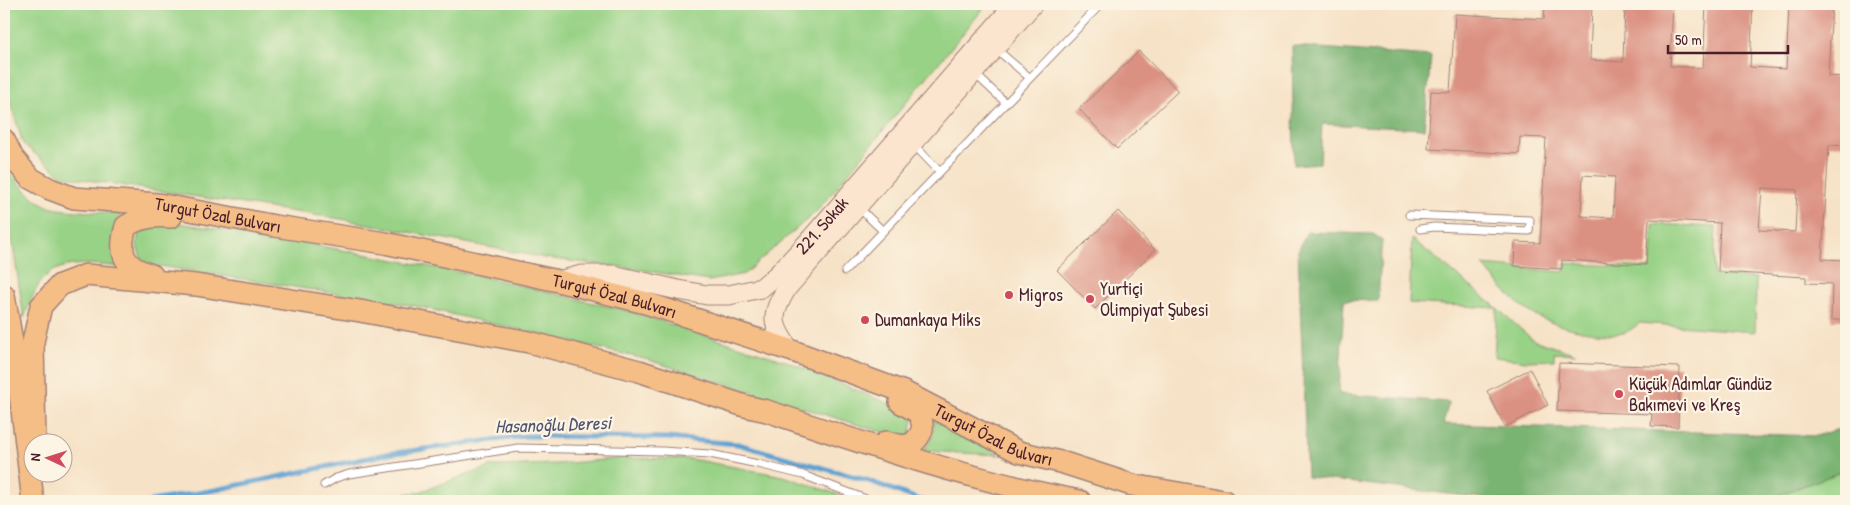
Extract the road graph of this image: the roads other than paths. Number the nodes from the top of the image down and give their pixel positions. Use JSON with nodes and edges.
{"nodes":[{"id":1,"x":1016,"y":4,"type":"edge"},
{"id":2,"x":1033,"y":4,"type":"edge"},
{"id":3,"x":1101,"y":4,"type":"edge"},
{"id":4,"x":1846,"y":24,"type":"edge"},
{"id":5,"x":1846,"y":44,"type":"edge"},
{"id":6,"x":995,"y":48,"type":"junction"},
{"id":7,"x":974,"y":73,"type":"junction"},
{"id":8,"x":1030,"y":78,"type":"junction"},
{"id":9,"x":1006,"y":103,"type":"junction"},
{"id":10,"x":4,"y":140,"type":"edge"},
{"id":11,"x":912,"y":144,"type":"junction"},
{"id":12,"x":940,"y":172,"type":"junction"},
{"id":13,"x":858,"y":207,"type":"junction"},
{"id":14,"x":1409,"y":215,"type":"dead end"},
{"id":15,"x":275,"y":226,"type":"junction"},
{"id":16,"x":1420,"y":229,"type":"dead end"},
{"id":17,"x":883,"y":231,"type":"junction"},
{"id":18,"x":845,"y":271,"type":"dead end"},
{"id":19,"x":558,"y":281,"type":"junction"},
{"id":20,"x":196,"y":285,"type":"junction"},
{"id":21,"x":4,"y":295,"type":"edge"},
{"id":22,"x":790,"y":350,"type":"junction"},
{"id":23,"x":767,"y":411,"type":"junction"},
{"id":24,"x":34,"y":432,"type":"edge"},
{"id":25,"x":35,"y":482,"type":"edge"},
{"id":26,"x":324,"y":485,"type":"dead end"},
{"id":27,"x":34,"y":501,"type":"edge"},
{"id":28,"x":871,"y":501,"type":"edge"},
{"id":29,"x":1080,"y":501,"type":"edge"},
{"id":30,"x":1224,"y":501,"type":"edge"}],
"edges":[{"from":1,"to":19,"type":"street","name":"221. Sokak"},
{"from":2,"to":6,"type":"street","name":"221. Sokak"},
{"from":3,"to":8,"type":"lane"},
{"from":4,"to":5,"type":"lane"},
{"from":6,"to":7,"type":"street","name":"221. Sokak"},
{"from":6,"to":8,"type":"lane"},
{"from":7,"to":9,"type":"lane"},
{"from":7,"to":11,"type":"street","name":"221. Sokak"},
{"from":8,"to":9,"type":"lane"},
{"from":9,"to":12,"type":"lane"},
{"from":10,"to":15,"type":"main road","name":"Turgut Özal Bulvarı"},
{"from":11,"to":12,"type":"lane"},
{"from":11,"to":13,"type":"street","name":"221. Sokak"},
{"from":12,"to":17,"type":"lane"},
{"from":13,"to":17,"type":"lane"},
{"from":13,"to":22,"type":"street","name":"221. Sokak"},
{"from":14,"to":16,"type":"lane"},
{"from":15,"to":19,"type":"main road","name":"Turgut Özal Bulvarı"},
{"from":15,"to":20,"type":"main road"},
{"from":17,"to":18,"type":"lane"},
{"from":19,"to":22,"type":"main road","name":"Turgut Özal Bulvarı"},
{"from":20,"to":23,"type":"main road"},
{"from":20,"to":24,"type":"main road"},
{"from":21,"to":27,"type":"main road"},
{"from":22,"to":23,"type":"main road"},
{"from":22,"to":30,"type":"main road","name":"Turgut Özal Bulvarı"},
{"from":23,"to":29,"type":"main road"},
{"from":25,"to":27,"type":"main road"},
{"from":26,"to":28,"type":"lane"}]}
